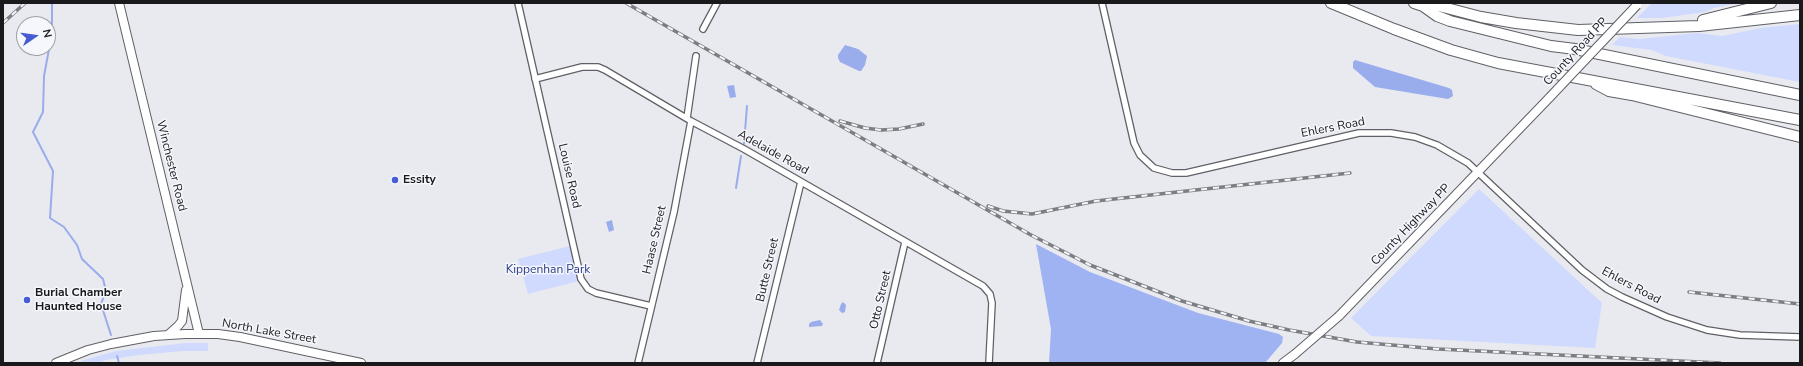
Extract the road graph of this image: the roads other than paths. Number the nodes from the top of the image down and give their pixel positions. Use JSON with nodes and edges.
{"nodes":[{"id":1,"x":119,"y":3,"type":"edge"},
{"id":2,"x":518,"y":3,"type":"edge"},
{"id":3,"x":717,"y":3,"type":"edge"},
{"id":4,"x":1102,"y":3,"type":"edge"},
{"id":5,"x":1331,"y":3,"type":"edge"},
{"id":6,"x":1770,"y":3,"type":"edge"},
{"id":7,"x":1418,"y":4,"type":"edge"},
{"id":8,"x":1638,"y":4,"type":"edge"},
{"id":9,"x":1800,"y":15,"type":"edge"},
{"id":10,"x":1686,"y":25,"type":"junction"},
{"id":11,"x":703,"y":29,"type":"dead end"},
{"id":12,"x":696,"y":56,"type":"dead end"},
{"id":13,"x":535,"y":79,"type":"junction"},
{"id":14,"x":1588,"y":79,"type":"junction"},
{"id":15,"x":1800,"y":95,"type":"edge"},
{"id":16,"x":1550,"y":97,"type":"joint"},
{"id":17,"x":689,"y":120,"type":"junction"},
{"id":18,"x":1800,"y":120,"type":"edge"},
{"id":19,"x":1800,"y":138,"type":"edge"},
{"id":20,"x":1479,"y":173,"type":"junction"},
{"id":21,"x":801,"y":182,"type":"junction"},
{"id":22,"x":905,"y":242,"type":"junction"},
{"id":23,"x":186,"y":281,"type":"junction"},
{"id":24,"x":651,"y":306,"type":"junction"},
{"id":25,"x":199,"y":334,"type":"junction"},
{"id":26,"x":168,"y":335,"type":"junction"},
{"id":27,"x":1800,"y":337,"type":"edge"},
{"id":28,"x":56,"y":363,"type":"edge"},
{"id":29,"x":361,"y":363,"type":"edge"},
{"id":30,"x":638,"y":363,"type":"edge"},
{"id":31,"x":757,"y":363,"type":"edge"},
{"id":32,"x":878,"y":363,"type":"edge"},
{"id":33,"x":989,"y":363,"type":"edge"},
{"id":34,"x":1283,"y":363,"type":"edge"}],
"edges":[{"from":1,"to":23,"type":"main road","name":"Winchester Road"},
{"from":2,"to":13,"type":"street","name":"Louise Road"},
{"from":3,"to":11,"type":"street"},
{"from":4,"to":20,"type":"street","name":"Ehlers Road"},
{"from":5,"to":14,"type":"highway"},
{"from":6,"to":10,"type":"highway"},
{"from":7,"to":10,"type":"highway"},
{"from":7,"to":15,"type":"highway"},
{"from":8,"to":16,"type":"main road","name":"County Road PP","bridge":true},
{"from":9,"to":10,"type":"highway"},
{"from":12,"to":17,"type":"street","name":"Haase Street"},
{"from":13,"to":17,"type":"street","name":"Adelaide Road"},
{"from":13,"to":24,"type":"street","name":"Louise Road"},
{"from":14,"to":18,"type":"highway"},
{"from":14,"to":19,"type":"highway"},
{"from":16,"to":20,"type":"main road","name":"County Highway PP"},
{"from":17,"to":21,"type":"street","name":"Adelaide Road"},
{"from":17,"to":24,"type":"street","name":"Haase Street"},
{"from":20,"to":27,"type":"street","name":"Ehlers Road"},
{"from":20,"to":34,"type":"main road","name":"County Highway PP","bridge":true},
{"from":21,"to":22,"type":"street","name":"Adelaide Road"},
{"from":21,"to":31,"type":"street","name":"Butte Street"},
{"from":22,"to":32,"type":"street","name":"Otto Street"},
{"from":22,"to":33,"type":"street","name":"Adelaide Road"},
{"from":23,"to":25,"type":"main road","name":"Winchester Road"},
{"from":23,"to":26,"type":"main road"},
{"from":24,"to":30,"type":"street","name":"Haase Street"},
{"from":25,"to":26,"type":"main road","name":"North Lake Street"},
{"from":25,"to":29,"type":"main road","name":"North Lake Street"},
{"from":26,"to":28,"type":"main road","name":"North Lake Street"}]}
